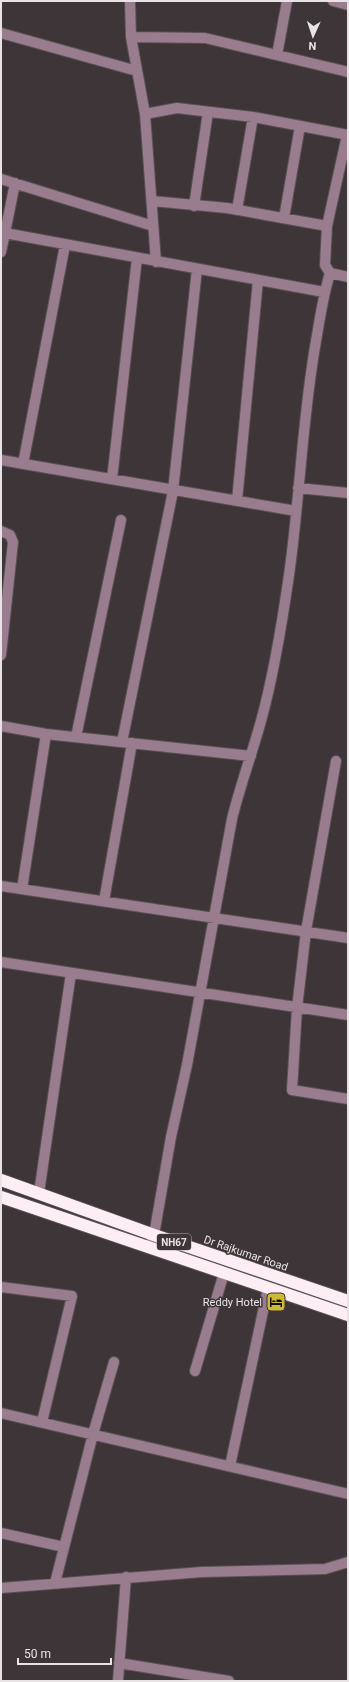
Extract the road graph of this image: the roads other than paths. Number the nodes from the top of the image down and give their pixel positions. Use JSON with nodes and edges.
{"nodes":[{"id":1,"x":130,"y":1,"type":"edge"},
{"id":2,"x":287,"y":1,"type":"edge"},
{"id":3,"x":333,"y":1,"type":"edge"},
{"id":4,"x":348,"y":5,"type":"edge"},
{"id":5,"x":1,"y":33,"type":"edge"},
{"id":6,"x":131,"y":37,"type":"junction"},
{"id":7,"x":277,"y":55,"type":"junction"},
{"id":8,"x":137,"y":71,"type":"junction"},
{"id":9,"x":348,"y":72,"type":"edge"},
{"id":10,"x":208,"y":112,"type":"junction"},
{"id":11,"x":145,"y":114,"type":"junction"},
{"id":12,"x":253,"y":118,"type":"junction"},
{"id":13,"x":300,"y":126,"type":"junction"},
{"id":14,"x":348,"y":135,"type":"edge"},
{"id":15,"x":1,"y":179,"type":"edge"},
{"id":16,"x":15,"y":183,"type":"junction"},
{"id":17,"x":152,"y":201,"type":"junction"},
{"id":18,"x":194,"y":206,"type":"junction"},
{"id":19,"x":238,"y":210,"type":"junction"},
{"id":20,"x":284,"y":218,"type":"junction"},
{"id":21,"x":153,"y":226,"type":"junction"},
{"id":22,"x":327,"y":226,"type":"junction"},
{"id":23,"x":3,"y":233,"type":"edge"},
{"id":24,"x":65,"y":245,"type":"junction"},
{"id":25,"x":1,"y":252,"type":"edge"},
{"id":26,"x":137,"y":258,"type":"junction"},
{"id":27,"x":156,"y":262,"type":"junction"},
{"id":28,"x":197,"y":269,"type":"junction"},
{"id":29,"x":330,"y":273,"type":"junction"},
{"id":30,"x":348,"y":277,"type":"edge"},
{"id":31,"x":258,"y":280,"type":"junction"},
{"id":32,"x":324,"y":292,"type":"junction"},
{"id":33,"x":1,"y":460,"type":"edge"},
{"id":34,"x":23,"y":464,"type":"junction"},
{"id":35,"x":112,"y":479,"type":"junction"},
{"id":36,"x":298,"y":488,"type":"junction"},
{"id":37,"x":174,"y":491,"type":"junction"},
{"id":38,"x":348,"y":492,"type":"edge"},
{"id":39,"x":237,"y":501,"type":"junction"},
{"id":40,"x":296,"y":511,"type":"junction"},
{"id":41,"x":122,"y":520,"type":"dead end"},
{"id":42,"x":1,"y":530,"type":"edge"},
{"id":43,"x":4,"y":594,"type":"edge"},
{"id":44,"x":1,"y":655,"type":"edge"},
{"id":45,"x":1,"y":726,"type":"edge"},
{"id":46,"x":46,"y":734,"type":"junction"},
{"id":47,"x":76,"y":737,"type":"junction"},
{"id":48,"x":126,"y":742,"type":"junction"},
{"id":49,"x":251,"y":756,"type":"junction"},
{"id":50,"x":336,"y":761,"type":"dead end"},
{"id":51,"x":1,"y":886,"type":"edge"},
{"id":52,"x":22,"y":889,"type":"junction"},
{"id":53,"x":104,"y":902,"type":"junction"},
{"id":54,"x":214,"y":918,"type":"junction"},
{"id":55,"x":306,"y":932,"type":"junction"},
{"id":56,"x":348,"y":938,"type":"edge"},
{"id":57,"x":1,"y":962,"type":"edge"},
{"id":58,"x":71,"y":973,"type":"junction"},
{"id":59,"x":201,"y":992,"type":"junction"},
{"id":60,"x":297,"y":1008,"type":"junction"},
{"id":61,"x":348,"y":1015,"type":"edge"},
{"id":62,"x":348,"y":1099,"type":"edge"},
{"id":63,"x":1,"y":1180,"type":"edge"},
{"id":64,"x":38,"y":1193,"type":"junction"},
{"id":65,"x":1,"y":1197,"type":"edge"},
{"id":66,"x":154,"y":1235,"type":"junction"},
{"id":67,"x":149,"y":1247,"type":"junction"},
{"id":68,"x":224,"y":1274,"type":"junction"},
{"id":69,"x":1,"y":1287,"type":"edge"},
{"id":70,"x":268,"y":1288,"type":"junction"},
{"id":71,"x":348,"y":1300,"type":"edge"},
{"id":72,"x":348,"y":1315,"type":"edge"},
{"id":73,"x":114,"y":1362,"type":"dead end"},
{"id":74,"x":194,"y":1371,"type":"dead end"},
{"id":75,"x":1,"y":1413,"type":"edge"},
{"id":76,"x":42,"y":1422,"type":"junction"},
{"id":77,"x":93,"y":1434,"type":"junction"},
{"id":78,"x":230,"y":1466,"type":"junction"},
{"id":79,"x":348,"y":1494,"type":"edge"},
{"id":80,"x":1,"y":1533,"type":"edge"},
{"id":81,"x":64,"y":1547,"type":"junction"},
{"id":82,"x":348,"y":1562,"type":"edge"},
{"id":83,"x":126,"y":1577,"type":"junction"},
{"id":84,"x":55,"y":1583,"type":"junction"},
{"id":85,"x":1,"y":1588,"type":"edge"},
{"id":86,"x":119,"y":1663,"type":"junction"},
{"id":87,"x":118,"y":1681,"type":"edge"},
{"id":88,"x":230,"y":1681,"type":"edge"}],
"edges":[{"from":1,"to":6,"type":"street"},
{"from":2,"to":7,"type":"street"},
{"from":3,"to":4,"type":"street"},
{"from":5,"to":8,"type":"street"},
{"from":6,"to":7,"type":"street"},
{"from":6,"to":8,"type":"street"},
{"from":7,"to":9,"type":"street"},
{"from":8,"to":11,"type":"street"},
{"from":10,"to":11,"type":"street"},
{"from":10,"to":12,"type":"street"},
{"from":10,"to":18,"type":"street"},
{"from":11,"to":17,"type":"street"},
{"from":12,"to":13,"type":"street"},
{"from":12,"to":19,"type":"street"},
{"from":13,"to":14,"type":"street"},
{"from":13,"to":20,"type":"street"},
{"from":14,"to":22,"type":"street"},
{"from":15,"to":16,"type":"street"},
{"from":16,"to":21,"type":"street"},
{"from":16,"to":23,"type":"street"},
{"from":17,"to":18,"type":"street"},
{"from":17,"to":21,"type":"street"},
{"from":18,"to":19,"type":"street"},
{"from":19,"to":20,"type":"street"},
{"from":20,"to":22,"type":"street"},
{"from":21,"to":27,"type":"street"},
{"from":22,"to":29,"type":"street"},
{"from":23,"to":24,"type":"street"},
{"from":23,"to":25,"type":"street"},
{"from":24,"to":26,"type":"street"},
{"from":24,"to":34,"type":"street"},
{"from":26,"to":27,"type":"street"},
{"from":26,"to":35,"type":"street"},
{"from":27,"to":28,"type":"street"},
{"from":28,"to":31,"type":"street"},
{"from":28,"to":37,"type":"street"},
{"from":29,"to":30,"type":"street"},
{"from":29,"to":32,"type":"street"},
{"from":31,"to":32,"type":"street"},
{"from":31,"to":39,"type":"street"},
{"from":32,"to":36,"type":"street"},
{"from":33,"to":34,"type":"street"},
{"from":34,"to":35,"type":"street"},
{"from":35,"to":37,"type":"street"},
{"from":36,"to":38,"type":"street"},
{"from":36,"to":40,"type":"street"},
{"from":37,"to":39,"type":"street"},
{"from":37,"to":48,"type":"street"},
{"from":39,"to":40,"type":"street"},
{"from":40,"to":49,"type":"street"},
{"from":41,"to":47,"type":"street"},
{"from":42,"to":43,"type":"street"},
{"from":43,"to":44,"type":"street"},
{"from":45,"to":46,"type":"street"},
{"from":46,"to":47,"type":"street"},
{"from":46,"to":52,"type":"street"},
{"from":47,"to":48,"type":"street"},
{"from":48,"to":49,"type":"street"},
{"from":48,"to":53,"type":"street"},
{"from":49,"to":54,"type":"street"},
{"from":50,"to":55,"type":"street"},
{"from":51,"to":52,"type":"street"},
{"from":52,"to":53,"type":"street"},
{"from":53,"to":54,"type":"street"},
{"from":54,"to":55,"type":"street"},
{"from":54,"to":59,"type":"street"},
{"from":55,"to":56,"type":"street"},
{"from":55,"to":60,"type":"street"},
{"from":57,"to":58,"type":"street"},
{"from":58,"to":59,"type":"street"},
{"from":58,"to":64,"type":"street"},
{"from":59,"to":60,"type":"street"},
{"from":59,"to":66,"type":"street"},
{"from":60,"to":61,"type":"street"},
{"from":60,"to":62,"type":"street"},
{"from":63,"to":64,"type":"highway","name":"Dr Rajkumar Road","number":"NH67"},
{"from":64,"to":66,"type":"highway","name":"Dr Rajkumar Road","number":"NH67"},
{"from":65,"to":67,"type":"highway","number":"NH67"},
{"from":66,"to":67,"type":"street"},
{"from":66,"to":71,"type":"highway","name":"Dr Rajkumar Road","number":"NH67"},
{"from":67,"to":68,"type":"highway","number":"NH67"},
{"from":68,"to":70,"type":"highway","number":"NH67"},
{"from":68,"to":74,"type":"street"},
{"from":69,"to":76,"type":"street"},
{"from":70,"to":72,"type":"highway","number":"NH67"},
{"from":70,"to":78,"type":"street"},
{"from":73,"to":77,"type":"street"},
{"from":75,"to":76,"type":"street"},
{"from":76,"to":77,"type":"street"},
{"from":77,"to":78,"type":"street"},
{"from":77,"to":81,"type":"street"},
{"from":78,"to":79,"type":"street"},
{"from":80,"to":81,"type":"street"},
{"from":81,"to":84,"type":"street"},
{"from":82,"to":83,"type":"street"},
{"from":83,"to":84,"type":"street"},
{"from":83,"to":86,"type":"street"},
{"from":84,"to":85,"type":"street"},
{"from":86,"to":87,"type":"street"},
{"from":86,"to":88,"type":"street"}]}
